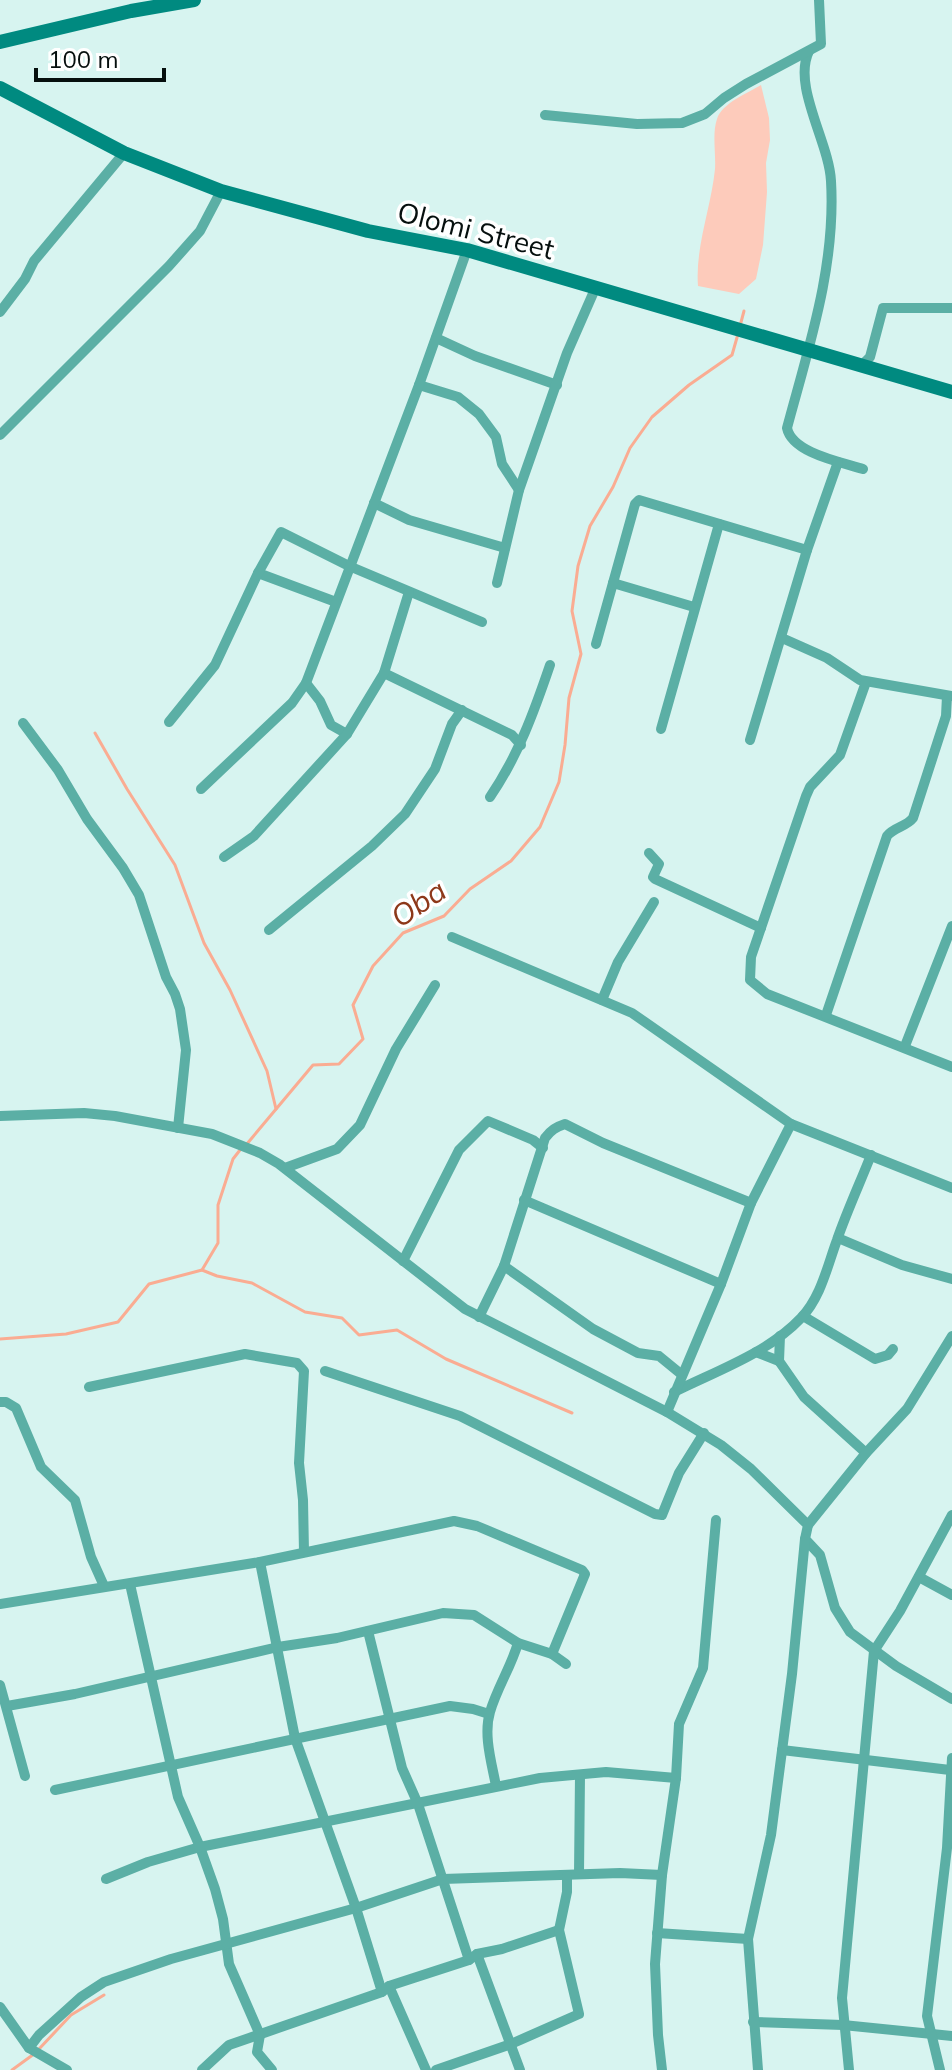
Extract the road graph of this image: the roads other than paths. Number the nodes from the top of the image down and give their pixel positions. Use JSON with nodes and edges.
{"nodes":[{"id":1,"x":194,"y":0,"type":"edge"},
{"id":2,"x":819,"y":0,"type":"edge"},
{"id":3,"x":0,"y":42,"type":"edge"},
{"id":4,"x":809,"y":51,"type":"junction"},
{"id":5,"x":0,"y":88,"type":"edge"},
{"id":6,"x":545,"y":115,"type":"dead end"},
{"id":7,"x":124,"y":153,"type":"junction"},
{"id":8,"x":221,"y":191,"type":"junction"},
{"id":9,"x":467,"y":250,"type":"junction"},
{"id":10,"x":595,"y":289,"type":"junction"},
{"id":11,"x":952,"y":308,"type":"edge"},
{"id":12,"x":0,"y":312,"type":"edge"},
{"id":13,"x":436,"y":338,"type":"junction"},
{"id":14,"x":808,"y":350,"type":"junction"},
{"id":15,"x":862,"y":365,"type":"junction"},
{"id":16,"x":419,"y":385,"type":"junction"},
{"id":17,"x":557,"y":385,"type":"junction"},
{"id":18,"x":952,"y":392,"type":"edge"},
{"id":19,"x":0,"y":435,"type":"edge"},
{"id":20,"x":838,"y":462,"type":"junction"},
{"id":21,"x":863,"y":469,"type":"dead end"},
{"id":22,"x":519,"y":490,"type":"junction"},
{"id":23,"x":374,"y":503,"type":"junction"},
{"id":24,"x":719,"y":524,"type":"junction"},
{"id":25,"x":505,"y":548,"type":"junction"},
{"id":26,"x":807,"y":550,"type":"junction"},
{"id":27,"x":349,"y":566,"type":"junction"},
{"id":28,"x":258,"y":573,"type":"junction"},
{"id":29,"x":497,"y":583,"type":"dead end"},
{"id":30,"x":613,"y":583,"type":"junction"},
{"id":31,"x":409,"y":592,"type":"junction"},
{"id":32,"x":336,"y":602,"type":"junction"},
{"id":33,"x":694,"y":607,"type":"junction"},
{"id":34,"x":482,"y":622,"type":"dead end"},
{"id":35,"x":782,"y":638,"type":"junction"},
{"id":36,"x":596,"y":644,"type":"dead end"},
{"id":37,"x":550,"y":665,"type":"dead end"},
{"id":38,"x":384,"y":673,"type":"junction"},
{"id":39,"x":866,"y":682,"type":"junction"},
{"id":40,"x":306,"y":683,"type":"junction"},
{"id":41,"x":950,"y":696,"type":"edge"},
{"id":42,"x":462,"y":710,"type":"junction"},
{"id":43,"x":169,"y":722,"type":"dead end"},
{"id":44,"x":23,"y":723,"type":"dead end"},
{"id":45,"x":661,"y":729,"type":"dead end"},
{"id":46,"x":347,"y":734,"type":"junction"},
{"id":47,"x":750,"y":740,"type":"dead end"},
{"id":48,"x":521,"y":745,"type":"junction"},
{"id":49,"x":201,"y":789,"type":"dead end"},
{"id":50,"x":490,"y":797,"type":"dead end"},
{"id":51,"x":649,"y":853,"type":"dead end"},
{"id":52,"x":224,"y":857,"type":"dead end"},
{"id":53,"x":654,"y":902,"type":"dead end"},
{"id":54,"x":952,"y":926,"type":"edge"},
{"id":55,"x":761,"y":928,"type":"junction"},
{"id":56,"x":269,"y":930,"type":"dead end"},
{"id":57,"x":452,"y":937,"type":"dead end"},
{"id":58,"x":435,"y":985,"type":"dead end"},
{"id":59,"x":602,"y":1000,"type":"junction"},
{"id":60,"x":826,"y":1015,"type":"junction"},
{"id":61,"x":905,"y":1046,"type":"junction"},
{"id":62,"x":952,"y":1067,"type":"edge"},
{"id":63,"x":0,"y":1116,"type":"edge"},
{"id":64,"x":791,"y":1124,"type":"junction"},
{"id":65,"x":178,"y":1128,"type":"junction"},
{"id":66,"x":543,"y":1148,"type":"junction"},
{"id":67,"x":871,"y":1155,"type":"junction"},
{"id":68,"x":285,"y":1168,"type":"junction"},
{"id":69,"x":951,"y":1184,"type":"edge"},
{"id":70,"x":524,"y":1200,"type":"junction"},
{"id":71,"x":751,"y":1203,"type":"junction"},
{"id":72,"x":838,"y":1238,"type":"junction"},
{"id":73,"x":403,"y":1261,"type":"junction"},
{"id":74,"x":504,"y":1266,"type":"junction"},
{"id":75,"x":952,"y":1279,"type":"edge"},
{"id":76,"x":721,"y":1284,"type":"junction"},
{"id":77,"x":803,"y":1316,"type":"junction"},
{"id":78,"x":479,"y":1317,"type":"junction"},
{"id":79,"x":780,"y":1336,"type":"junction"},
{"id":80,"x":952,"y":1336,"type":"edge"},
{"id":81,"x":893,"y":1349,"type":"dead end"},
{"id":82,"x":756,"y":1352,"type":"junction"},
{"id":83,"x":779,"y":1361,"type":"junction"},
{"id":84,"x":325,"y":1371,"type":"dead end"},
{"id":85,"x":681,"y":1374,"type":"junction"},
{"id":86,"x":89,"y":1387,"type":"dead end"},
{"id":87,"x":674,"y":1392,"type":"junction"},
{"id":88,"x":0,"y":1402,"type":"edge"},
{"id":89,"x":667,"y":1412,"type":"junction"},
{"id":90,"x":704,"y":1433,"type":"junction"},
{"id":91,"x":866,"y":1453,"type":"junction"},
{"id":92,"x":952,"y":1515,"type":"edge"},
{"id":93,"x":716,"y":1520,"type":"dead end"},
{"id":94,"x":808,"y":1525,"type":"junction"},
{"id":95,"x":805,"y":1539,"type":"junction"},
{"id":96,"x":304,"y":1552,"type":"junction"},
{"id":97,"x":260,"y":1562,"type":"junction"},
{"id":98,"x":919,"y":1577,"type":"junction"},
{"id":99,"x":130,"y":1584,"type":"junction"},
{"id":100,"x":104,"y":1586,"type":"junction"},
{"id":101,"x":952,"y":1595,"type":"edge"},
{"id":102,"x":0,"y":1604,"type":"edge"},
{"id":103,"x":368,"y":1631,"type":"junction"},
{"id":104,"x":518,"y":1643,"type":"junction"},
{"id":105,"x":278,"y":1647,"type":"junction"},
{"id":106,"x":874,"y":1651,"type":"junction"},
{"id":107,"x":552,"y":1654,"type":"junction"},
{"id":108,"x":566,"y":1664,"type":"dead end"},
{"id":109,"x":150,"y":1676,"type":"junction"},
{"id":110,"x":0,"y":1685,"type":"edge"},
{"id":111,"x":952,"y":1699,"type":"edge"},
{"id":112,"x":7,"y":1706,"type":"junction"},
{"id":113,"x":489,"y":1714,"type":"junction"},
{"id":114,"x":391,"y":1718,"type":"junction"},
{"id":115,"x":295,"y":1738,"type":"junction"},
{"id":116,"x":782,"y":1750,"type":"junction"},
{"id":117,"x":952,"y":1758,"type":"edge"},
{"id":118,"x":865,"y":1761,"type":"junction"},
{"id":119,"x":171,"y":1764,"type":"junction"},
{"id":120,"x":950,"y":1770,"type":"edge"},
{"id":121,"x":580,"y":1775,"type":"junction"},
{"id":122,"x":25,"y":1776,"type":"dead end"},
{"id":123,"x":676,"y":1778,"type":"junction"},
{"id":124,"x":496,"y":1786,"type":"junction"},
{"id":125,"x":55,"y":1790,"type":"dead end"},
{"id":126,"x":418,"y":1804,"type":"junction"},
{"id":127,"x":326,"y":1824,"type":"junction"},
{"id":128,"x":200,"y":1847,"type":"junction"},
{"id":129,"x":579,"y":1874,"type":"junction"},
{"id":130,"x":662,"y":1875,"type":"junction"},
{"id":131,"x":567,"y":1876,"type":"junction"},
{"id":132,"x":106,"y":1879,"type":"dead end"},
{"id":133,"x":443,"y":1879,"type":"junction"},
{"id":134,"x":356,"y":1908,"type":"junction"},
{"id":135,"x":559,"y":1930,"type":"junction"},
{"id":136,"x":657,"y":1933,"type":"junction"},
{"id":137,"x":748,"y":1939,"type":"junction"},
{"id":138,"x":226,"y":1944,"type":"junction"},
{"id":139,"x":473,"y":1957,"type":"junction"},
{"id":140,"x":385,"y":1989,"type":"junction"},
{"id":141,"x":0,"y":2007,"type":"edge"},
{"id":142,"x":753,"y":2022,"type":"junction"},
{"id":143,"x":843,"y":2025,"type":"junction"},
{"id":144,"x":260,"y":2035,"type":"junction"},
{"id":145,"x":931,"y":2035,"type":"junction"},
{"id":146,"x":952,"y":2036,"type":"edge"},
{"id":147,"x":511,"y":2044,"type":"junction"},
{"id":148,"x":29,"y":2048,"type":"junction"},
{"id":149,"x":67,"y":2070,"type":"edge"},
{"id":150,"x":202,"y":2070,"type":"edge"},
{"id":151,"x":272,"y":2070,"type":"edge"},
{"id":152,"x":426,"y":2070,"type":"edge"},
{"id":153,"x":436,"y":2070,"type":"edge"},
{"id":154,"x":520,"y":2070,"type":"edge"},
{"id":155,"x":662,"y":2070,"type":"edge"},
{"id":156,"x":758,"y":2070,"type":"edge"},
{"id":157,"x":849,"y":2070,"type":"edge"},
{"id":158,"x":940,"y":2070,"type":"edge"}],
"edges":[{"from":1,"to":3,"type":"main road"},
{"from":2,"to":4,"type":"street"},
{"from":4,"to":6,"type":"street"},
{"from":4,"to":14,"type":"street"},
{"from":5,"to":7,"type":"main road","name":"Olomi Street"},
{"from":7,"to":8,"type":"main road","name":"Olomi Street"},
{"from":7,"to":12,"type":"street"},
{"from":8,"to":9,"type":"main road","name":"Olomi Street"},
{"from":8,"to":19,"type":"street"},
{"from":9,"to":10,"type":"main road","name":"Olomi Street"},
{"from":9,"to":13,"type":"street"},
{"from":10,"to":14,"type":"main road","name":"Olomi Street"},
{"from":10,"to":17,"type":"street"},
{"from":11,"to":15,"type":"street"},
{"from":13,"to":16,"type":"street"},
{"from":13,"to":17,"type":"street"},
{"from":14,"to":15,"type":"main road","name":"Olomi Street"},
{"from":14,"to":20,"type":"street"},
{"from":15,"to":18,"type":"main road","name":"Olomi Street"},
{"from":16,"to":22,"type":"street"},
{"from":16,"to":23,"type":"street"},
{"from":17,"to":22,"type":"street"},
{"from":20,"to":21,"type":"street"},
{"from":20,"to":26,"type":"street"},
{"from":22,"to":25,"type":"street"},
{"from":23,"to":25,"type":"street"},
{"from":23,"to":27,"type":"street"},
{"from":24,"to":26,"type":"street"},
{"from":24,"to":30,"type":"street"},
{"from":24,"to":33,"type":"street"},
{"from":25,"to":29,"type":"street"},
{"from":26,"to":35,"type":"street"},
{"from":27,"to":28,"type":"street"},
{"from":27,"to":31,"type":"street"},
{"from":27,"to":32,"type":"street"},
{"from":28,"to":32,"type":"street"},
{"from":28,"to":43,"type":"street"},
{"from":30,"to":33,"type":"street"},
{"from":30,"to":36,"type":"street"},
{"from":31,"to":34,"type":"street"},
{"from":31,"to":38,"type":"street"},
{"from":32,"to":40,"type":"street"},
{"from":33,"to":45,"type":"street"},
{"from":35,"to":39,"type":"street"},
{"from":35,"to":47,"type":"street"},
{"from":37,"to":48,"type":"street"},
{"from":38,"to":42,"type":"street"},
{"from":38,"to":46,"type":"street"},
{"from":39,"to":41,"type":"street"},
{"from":39,"to":55,"type":"street"},
{"from":40,"to":46,"type":"street"},
{"from":40,"to":49,"type":"street"},
{"from":41,"to":60,"type":"street"},
{"from":42,"to":48,"type":"street"},
{"from":42,"to":56,"type":"street"},
{"from":44,"to":65,"type":"street"},
{"from":46,"to":52,"type":"street"},
{"from":48,"to":50,"type":"street"},
{"from":51,"to":55,"type":"street"},
{"from":53,"to":59,"type":"street"},
{"from":54,"to":61,"type":"street"},
{"from":55,"to":60,"type":"street"},
{"from":57,"to":59,"type":"street"},
{"from":58,"to":68,"type":"street"},
{"from":59,"to":64,"type":"street"},
{"from":60,"to":61,"type":"street"},
{"from":61,"to":62,"type":"street"},
{"from":63,"to":65,"type":"street"},
{"from":64,"to":67,"type":"street"},
{"from":64,"to":71,"type":"street"},
{"from":65,"to":68,"type":"street"},
{"from":66,"to":70,"type":"street"},
{"from":66,"to":71,"type":"street"},
{"from":66,"to":73,"type":"street"},
{"from":67,"to":69,"type":"street"},
{"from":67,"to":72,"type":"street"},
{"from":68,"to":73,"type":"street"},
{"from":70,"to":74,"type":"street"},
{"from":70,"to":76,"type":"street"},
{"from":71,"to":76,"type":"street"},
{"from":72,"to":75,"type":"street"},
{"from":72,"to":77,"type":"street"},
{"from":73,"to":78,"type":"street"},
{"from":74,"to":78,"type":"street"},
{"from":74,"to":85,"type":"street"},
{"from":76,"to":85,"type":"street"},
{"from":77,"to":79,"type":"street"},
{"from":77,"to":81,"type":"street"},
{"from":78,"to":89,"type":"street"},
{"from":79,"to":82,"type":"street"},
{"from":79,"to":83,"type":"street"},
{"from":80,"to":91,"type":"street"},
{"from":82,"to":83,"type":"street"},
{"from":82,"to":87,"type":"street"},
{"from":83,"to":91,"type":"street"},
{"from":84,"to":90,"type":"street"},
{"from":85,"to":87,"type":"street"},
{"from":86,"to":96,"type":"street"},
{"from":87,"to":89,"type":"street"},
{"from":88,"to":100,"type":"street"},
{"from":89,"to":90,"type":"street"},
{"from":90,"to":94,"type":"street"},
{"from":91,"to":94,"type":"street"},
{"from":92,"to":98,"type":"street"},
{"from":93,"to":123,"type":"street"},
{"from":94,"to":95,"type":"street"},
{"from":95,"to":106,"type":"street"},
{"from":95,"to":116,"type":"street"},
{"from":96,"to":97,"type":"street"},
{"from":96,"to":107,"type":"street"},
{"from":97,"to":99,"type":"street"},
{"from":97,"to":105,"type":"street"},
{"from":98,"to":101,"type":"street"},
{"from":98,"to":106,"type":"street"},
{"from":99,"to":100,"type":"street"},
{"from":99,"to":109,"type":"street"},
{"from":100,"to":102,"type":"street"},
{"from":103,"to":104,"type":"street"},
{"from":103,"to":105,"type":"street"},
{"from":103,"to":114,"type":"street"},
{"from":104,"to":107,"type":"street"},
{"from":104,"to":113,"type":"street"},
{"from":105,"to":109,"type":"street"},
{"from":105,"to":115,"type":"street"},
{"from":106,"to":111,"type":"street"},
{"from":106,"to":118,"type":"street"},
{"from":107,"to":108,"type":"street"},
{"from":109,"to":112,"type":"street"},
{"from":109,"to":119,"type":"street"},
{"from":110,"to":112,"type":"street"},
{"from":112,"to":122,"type":"street"},
{"from":113,"to":114,"type":"street"},
{"from":113,"to":124,"type":"street"},
{"from":114,"to":115,"type":"street"},
{"from":114,"to":126,"type":"street"},
{"from":115,"to":119,"type":"street"},
{"from":115,"to":127,"type":"street"},
{"from":116,"to":118,"type":"street"},
{"from":116,"to":137,"type":"street"},
{"from":117,"to":120,"type":"street"},
{"from":118,"to":120,"type":"street"},
{"from":118,"to":143,"type":"street"},
{"from":119,"to":125,"type":"street"},
{"from":119,"to":128,"type":"street"},
{"from":120,"to":145,"type":"street"},
{"from":121,"to":123,"type":"street"},
{"from":121,"to":124,"type":"street"},
{"from":121,"to":129,"type":"street"},
{"from":123,"to":130,"type":"street"},
{"from":124,"to":126,"type":"street"},
{"from":126,"to":127,"type":"street"},
{"from":126,"to":133,"type":"street"},
{"from":127,"to":128,"type":"street"},
{"from":127,"to":134,"type":"street"},
{"from":128,"to":132,"type":"street"},
{"from":128,"to":138,"type":"street"},
{"from":129,"to":130,"type":"street"},
{"from":129,"to":131,"type":"street"},
{"from":130,"to":136,"type":"street"},
{"from":131,"to":133,"type":"street"},
{"from":131,"to":135,"type":"street"},
{"from":133,"to":134,"type":"street"},
{"from":133,"to":139,"type":"street"},
{"from":134,"to":138,"type":"street"},
{"from":134,"to":140,"type":"street"},
{"from":135,"to":139,"type":"street"},
{"from":135,"to":147,"type":"street"},
{"from":136,"to":137,"type":"street"},
{"from":136,"to":155,"type":"street"},
{"from":137,"to":142,"type":"street"},
{"from":138,"to":144,"type":"street"},
{"from":138,"to":148,"type":"street"},
{"from":139,"to":140,"type":"street"},
{"from":139,"to":147,"type":"street"},
{"from":140,"to":144,"type":"street"},
{"from":140,"to":152,"type":"street"},
{"from":141,"to":148,"type":"street"},
{"from":142,"to":143,"type":"street"},
{"from":142,"to":156,"type":"street"},
{"from":143,"to":145,"type":"street"},
{"from":143,"to":157,"type":"street"},
{"from":144,"to":150,"type":"street"},
{"from":144,"to":151,"type":"street"},
{"from":145,"to":146,"type":"street"},
{"from":145,"to":158,"type":"street"},
{"from":147,"to":153,"type":"street"},
{"from":147,"to":154,"type":"street"},
{"from":148,"to":149,"type":"street"}]}
